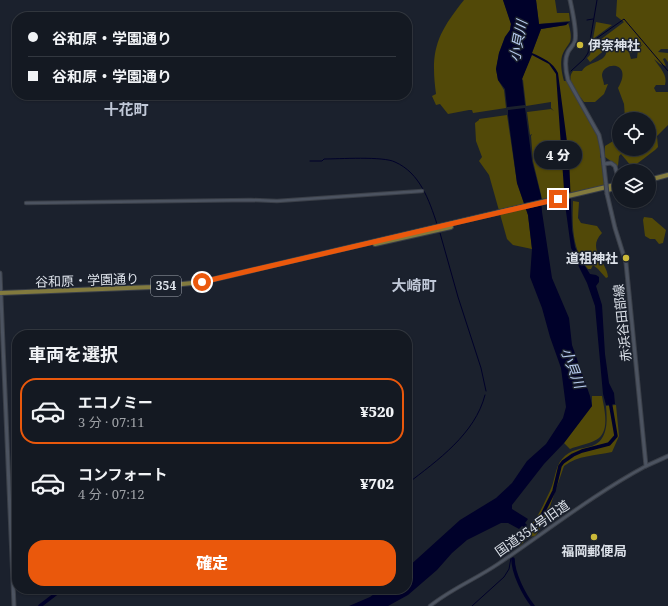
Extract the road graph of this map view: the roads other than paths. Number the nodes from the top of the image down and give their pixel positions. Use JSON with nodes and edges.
{"nodes":[{"id":1,"x":570,"y":0,"type":"edge"},
{"id":2,"x":604,"y":164,"type":"junction"},
{"id":3,"x":612,"y":164,"type":"edge"},
{"id":4,"x":668,"y":174,"type":"edge"},
{"id":5,"x":656,"y":177,"type":"edge"},
{"id":6,"x":612,"y":187,"type":"edge"},
{"id":7,"x":422,"y":191,"type":"dead end"},
{"id":8,"x":26,"y":203,"type":"dead end"},
{"id":9,"x":0,"y":273,"type":"edge"},
{"id":10,"x":0,"y":295,"type":"edge"},
{"id":11,"x":668,"y":456,"type":"edge"},
{"id":12,"x":646,"y":466,"type":"junction"},
{"id":13,"x":12,"y":562,"type":"edge"},
{"id":14,"x":13,"y":594,"type":"edge"},
{"id":15,"x":14,"y":606,"type":"edge"},
{"id":16,"x":430,"y":606,"type":"edge"}],
"edges":[{"from":1,"to":2,"type":"main road","name":"赤浜谷田部線"},
{"from":2,"to":3,"type":"main road"},
{"from":2,"to":12,"type":"main road","name":"赤浜谷田部線","bridge":true},
{"from":4,"to":5,"type":"highway"},
{"from":6,"to":10,"type":"highway","name":"谷和原・学園通り","number":"354"},
{"from":7,"to":8,"type":"street"},
{"from":9,"to":10,"type":"main road"},
{"from":10,"to":13,"type":"main road"},
{"from":11,"to":12,"type":"main road"},
{"from":12,"to":16,"type":"street","name":"国道354号旧道"},
{"from":14,"to":15,"type":"main road"}]}
